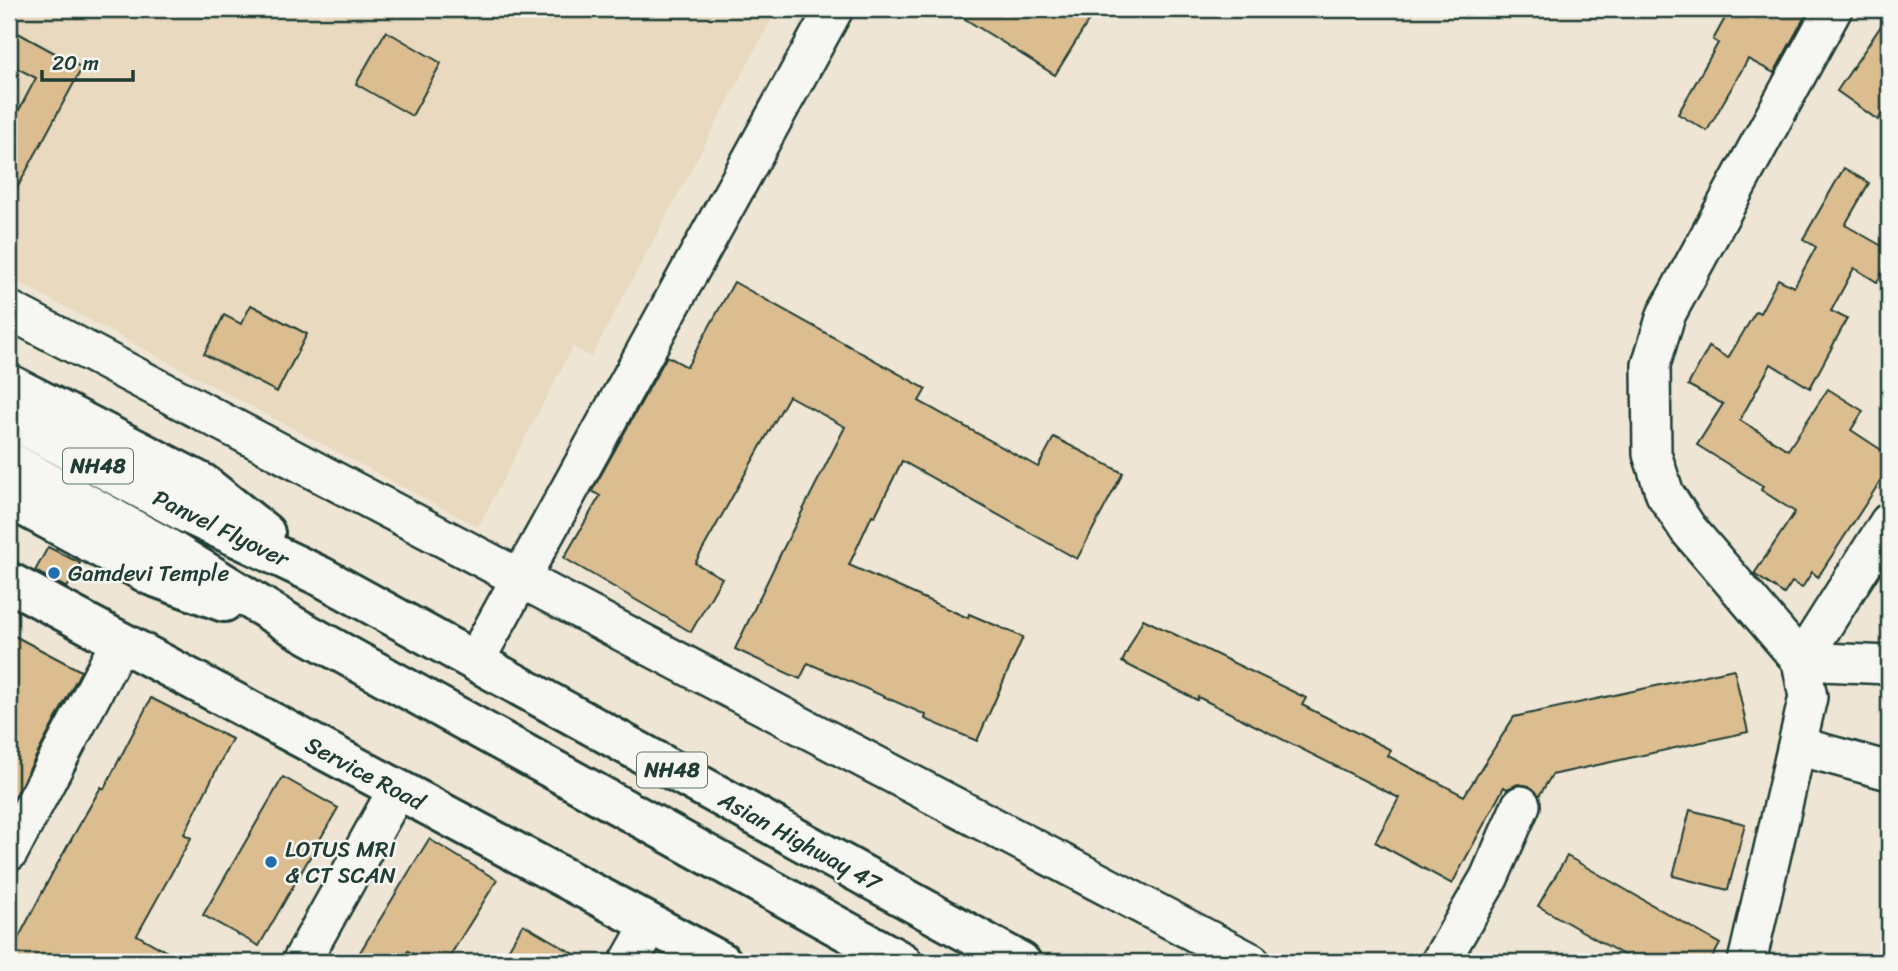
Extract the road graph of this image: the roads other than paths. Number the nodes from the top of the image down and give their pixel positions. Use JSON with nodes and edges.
{"nodes":[{"id":1,"x":834,"y":9,"type":"edge"},
{"id":2,"x":1833,"y":9,"type":"edge"},
{"id":3,"x":9,"y":310,"type":"edge"},
{"id":4,"x":9,"y":384,"type":"edge"},
{"id":5,"x":9,"y":418,"type":"edge"},
{"id":6,"x":9,"y":461,"type":"edge"},
{"id":7,"x":9,"y":498,"type":"edge"},
{"id":8,"x":1889,"y":522,"type":"edge"},
{"id":9,"x":322,"y":577,"type":"junction"},
{"id":10,"x":522,"y":578,"type":"junction"},
{"id":11,"x":9,"y":582,"type":"edge"},
{"id":12,"x":295,"y":627,"type":"junction"},
{"id":13,"x":120,"y":642,"type":"junction"},
{"id":14,"x":475,"y":661,"type":"junction"},
{"id":15,"x":1801,"y":661,"type":"junction"},
{"id":16,"x":1889,"y":665,"type":"edge"},
{"id":17,"x":1798,"y":746,"type":"junction"},
{"id":18,"x":1889,"y":771,"type":"edge"},
{"id":19,"x":397,"y":790,"type":"junction"},
{"id":20,"x":1521,"y":805,"type":"dead end"},
{"id":21,"x":9,"y":852,"type":"edge"},
{"id":22,"x":650,"y":925,"type":"junction"},
{"id":23,"x":301,"y":962,"type":"edge"},
{"id":24,"x":629,"y":962,"type":"edge"},
{"id":25,"x":722,"y":962,"type":"edge"},
{"id":26,"x":902,"y":962,"type":"edge"},
{"id":27,"x":1021,"y":962,"type":"edge"},
{"id":28,"x":1251,"y":962,"type":"edge"},
{"id":29,"x":1440,"y":962,"type":"edge"},
{"id":30,"x":1747,"y":962,"type":"edge"}],
"edges":[{"from":1,"to":10,"type":"street"},
{"from":2,"to":15,"type":"street"},
{"from":3,"to":10,"type":"street"},
{"from":4,"to":9,"type":"main road"},
{"from":5,"to":9,"type":"main road","name":"Panvel Flyover","number":"NH48"},
{"from":6,"to":12,"type":"main road","name":"Panvel Flyover","number":"NH48"},
{"from":7,"to":12,"type":"main road"},
{"from":8,"to":15,"type":"street"},
{"from":9,"to":14,"type":"main road","name":"Asian Highway 47","number":"NH48"},
{"from":10,"to":14,"type":"street"},
{"from":10,"to":28,"type":"street"},
{"from":11,"to":13,"type":"main road","name":"Service Road"},
{"from":12,"to":26,"type":"main road","number":"NH48"},
{"from":13,"to":19,"type":"main road","name":"Service Road"},
{"from":13,"to":21,"type":"street"},
{"from":14,"to":27,"type":"main road","name":"Asian Highway 47","number":"NH48"},
{"from":15,"to":16,"type":"street"},
{"from":15,"to":17,"type":"street"},
{"from":17,"to":18,"type":"street"},
{"from":17,"to":30,"type":"street"},
{"from":19,"to":22,"type":"main road","name":"Service Road"},
{"from":19,"to":23,"type":"street"},
{"from":20,"to":29,"type":"street"},
{"from":22,"to":24,"type":"street"},
{"from":22,"to":25,"type":"main road","name":"Service Road"}]}
